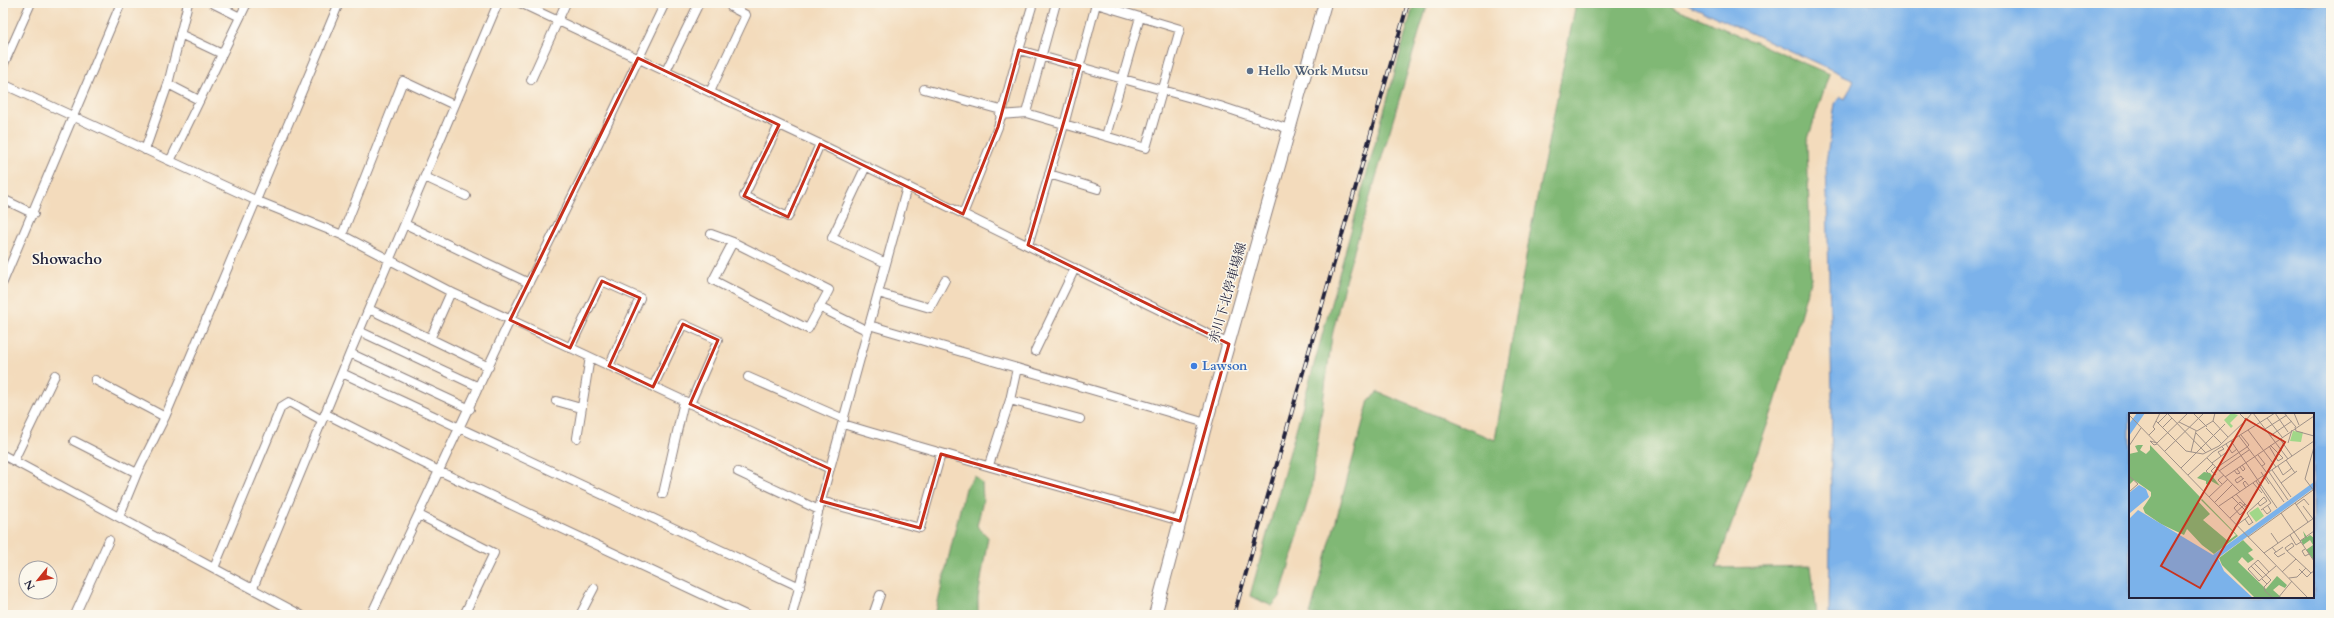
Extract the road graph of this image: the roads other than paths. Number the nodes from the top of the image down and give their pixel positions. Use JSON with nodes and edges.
{"nodes":[{"id":1,"x":31,"y":3,"type":"edge"},
{"id":2,"x":121,"y":3,"type":"edge"},
{"id":3,"x":188,"y":3,"type":"edge"},
{"id":4,"x":212,"y":3,"type":"edge"},
{"id":5,"x":247,"y":3,"type":"edge"},
{"id":6,"x":339,"y":3,"type":"edge"},
{"id":7,"x":498,"y":3,"type":"edge"},
{"id":8,"x":566,"y":3,"type":"edge"},
{"id":9,"x":665,"y":3,"type":"edge"},
{"id":10,"x":699,"y":3,"type":"edge"},
{"id":11,"x":733,"y":3,"type":"edge"},
{"id":12,"x":1033,"y":3,"type":"edge"},
{"id":13,"x":1056,"y":3,"type":"edge"},
{"id":14,"x":1325,"y":3,"type":"edge"},
{"id":15,"x":526,"y":4,"type":"edge"},
{"id":16,"x":1095,"y":4,"type":"edge"},
{"id":17,"x":1140,"y":16,"type":"junction"},
{"id":18,"x":240,"y":17,"type":"junction"},
{"id":19,"x":558,"y":20,"type":"junction"},
{"id":20,"x":180,"y":34,"type":"junction"},
{"id":21,"x":1019,"y":50,"type":"junction"},
{"id":22,"x":222,"y":54,"type":"junction"},
{"id":23,"x":1042,"y":56,"type":"junction"},
{"id":24,"x":638,"y":58,"type":"junction"},
{"id":25,"x":3,"y":66,"type":"edge"},
{"id":26,"x":1080,"y":66,"type":"junction"},
{"id":27,"x":666,"y":71,"type":"junction"},
{"id":28,"x":1122,"y":79,"type":"junction"},
{"id":29,"x":531,"y":80,"type":"dead end"},
{"id":30,"x":3,"y":84,"type":"edge"},
{"id":31,"x":168,"y":84,"type":"junction"},
{"id":32,"x":924,"y":89,"type":"dead end"},
{"id":33,"x":1163,"y":91,"type":"junction"},
{"id":34,"x":710,"y":92,"type":"junction"},
{"id":35,"x":199,"y":100,"type":"junction"},
{"id":36,"x":454,"y":105,"type":"junction"},
{"id":37,"x":1000,"y":113,"type":"junction"},
{"id":38,"x":1026,"y":113,"type":"junction"},
{"id":39,"x":74,"y":118,"type":"junction"},
{"id":40,"x":779,"y":125,"type":"junction"},
{"id":41,"x":1064,"y":125,"type":"junction"},
{"id":42,"x":1289,"y":129,"type":"junction"},
{"id":43,"x":1106,"y":136,"type":"junction"},
{"id":44,"x":820,"y":144,"type":"junction"},
{"id":45,"x":145,"y":150,"type":"junction"},
{"id":46,"x":170,"y":162,"type":"junction"},
{"id":47,"x":866,"y":166,"type":"junction"},
{"id":48,"x":1049,"y":174,"type":"junction"},
{"id":49,"x":425,"y":177,"type":"junction"},
{"id":50,"x":907,"y":187,"type":"junction"},
{"id":51,"x":1098,"y":189,"type":"dead end"},
{"id":52,"x":466,"y":196,"type":"dead end"},
{"id":53,"x":3,"y":199,"type":"edge"},
{"id":54,"x":255,"y":200,"type":"junction"},
{"id":55,"x":34,"y":214,"type":"junction"},
{"id":56,"x":963,"y":214,"type":"junction"},
{"id":57,"x":405,"y":224,"type":"junction"},
{"id":58,"x":710,"y":234,"type":"dead end"},
{"id":59,"x":342,"y":235,"type":"junction"},
{"id":60,"x":733,"y":242,"type":"junction"},
{"id":61,"x":1028,"y":245,"type":"junction"},
{"id":62,"x":389,"y":259,"type":"junction"},
{"id":63,"x":886,"y":263,"type":"junction"},
{"id":64,"x":1074,"y":268,"type":"junction"},
{"id":65,"x":945,"y":280,"type":"dead end"},
{"id":66,"x":3,"y":282,"type":"edge"},
{"id":67,"x":529,"y":283,"type":"junction"},
{"id":68,"x":451,"y":292,"type":"junction"},
{"id":69,"x":878,"y":293,"type":"junction"},
{"id":70,"x":819,"y":308,"type":"junction"},
{"id":71,"x":369,"y":309,"type":"junction"},
{"id":72,"x":510,"y":320,"type":"junction"},
{"id":73,"x":868,"y":328,"type":"junction"},
{"id":74,"x":359,"y":332,"type":"junction"},
{"id":75,"x":430,"y":337,"type":"junction"},
{"id":76,"x":1228,"y":344,"type":"junction"},
{"id":77,"x":570,"y":348,"type":"junction"},
{"id":78,"x":1035,"y":351,"type":"dead end"},
{"id":79,"x":350,"y":352,"type":"junction"},
{"id":80,"x":590,"y":357,"type":"junction"},
{"id":81,"x":609,"y":366,"type":"junction"},
{"id":82,"x":489,"y":367,"type":"junction"},
{"id":83,"x":1018,"y":368,"type":"junction"},
{"id":84,"x":342,"y":373,"type":"junction"},
{"id":85,"x":55,"y":375,"type":"dead end"},
{"id":86,"x":748,"y":377,"type":"dead end"},
{"id":87,"x":95,"y":380,"type":"dead end"},
{"id":88,"x":653,"y":386,"type":"junction"},
{"id":89,"x":479,"y":387,"type":"junction"},
{"id":90,"x":1010,"y":400,"type":"junction"},
{"id":91,"x":556,"y":402,"type":"dead end"},
{"id":92,"x":687,"y":402,"type":"junction"},
{"id":93,"x":582,"y":408,"type":"junction"},
{"id":94,"x":470,"y":409,"type":"junction"},
{"id":95,"x":165,"y":417,"type":"junction"},
{"id":96,"x":324,"y":417,"type":"junction"},
{"id":97,"x":1080,"y":419,"type":"dead end"},
{"id":98,"x":844,"y":421,"type":"junction"},
{"id":99,"x":1206,"y":423,"type":"junction"},
{"id":100,"x":461,"y":428,"type":"junction"},
{"id":101,"x":576,"y":438,"type":"dead end"},
{"id":102,"x":74,"y":441,"type":"dead end"},
{"id":103,"x":941,"y":454,"type":"junction"},
{"id":104,"x":3,"y":455,"type":"edge"},
{"id":105,"x":14,"y":460,"type":"junction"},
{"id":106,"x":990,"y":465,"type":"junction"},
{"id":107,"x":830,"y":469,"type":"junction"},
{"id":108,"x":439,"y":471,"type":"junction"},
{"id":109,"x":738,"y":472,"type":"dead end"},
{"id":110,"x":137,"y":473,"type":"junction"},
{"id":111,"x":663,"y":494,"type":"dead end"},
{"id":112,"x":821,"y":501,"type":"junction"},
{"id":113,"x":819,"y":510,"type":"junction"},
{"id":114,"x":419,"y":515,"type":"junction"},
{"id":115,"x":120,"y":517,"type":"junction"},
{"id":116,"x":1180,"y":520,"type":"junction"},
{"id":117,"x":109,"y":540,"type":"dead end"},
{"id":118,"x":214,"y":568,"type":"junction"},
{"id":119,"x":800,"y":587,"type":"junction"},
{"id":120,"x":253,"y":588,"type":"junction"},
{"id":121,"x":594,"y":588,"type":"dead end"},
{"id":122,"x":880,"y":595,"type":"dead end"},
{"id":123,"x":75,"y":615,"type":"edge"},
{"id":124,"x":301,"y":615,"type":"edge"},
{"id":125,"x":371,"y":615,"type":"edge"},
{"id":126,"x":464,"y":615,"type":"edge"},
{"id":127,"x":580,"y":615,"type":"edge"},
{"id":128,"x":746,"y":615,"type":"edge"},
{"id":129,"x":792,"y":615,"type":"edge"},
{"id":130,"x":873,"y":615,"type":"edge"},
{"id":131,"x":1155,"y":615,"type":"edge"}],
"edges":[{"from":1,"to":25,"type":"street"},
{"from":2,"to":39,"type":"street"},
{"from":3,"to":20,"type":"street"},
{"from":4,"to":18,"type":"street"},
{"from":5,"to":18,"type":"street"},
{"from":6,"to":54,"type":"street"},
{"from":7,"to":36,"type":"street"},
{"from":8,"to":19,"type":"street"},
{"from":9,"to":24,"type":"street"},
{"from":10,"to":27,"type":"street"},
{"from":11,"to":34,"type":"street"},
{"from":12,"to":21,"type":"street"},
{"from":13,"to":23,"type":"street"},
{"from":14,"to":42,"type":"main road","name":"赤川下北停車場線"},
{"from":15,"to":19,"type":"street"},
{"from":16,"to":17,"type":"street"},
{"from":16,"to":26,"type":"street"},
{"from":17,"to":28,"type":"street"},
{"from":17,"to":33,"type":"street"},
{"from":18,"to":22,"type":"street"},
{"from":19,"to":24,"type":"street"},
{"from":19,"to":29,"type":"street"},
{"from":20,"to":22,"type":"street"},
{"from":20,"to":31,"type":"street"},
{"from":21,"to":23,"type":"street"},
{"from":21,"to":37,"type":"street"},
{"from":22,"to":35,"type":"street"},
{"from":23,"to":26,"type":"street"},
{"from":23,"to":38,"type":"street"},
{"from":24,"to":27,"type":"street"},
{"from":24,"to":67,"type":"street"},
{"from":26,"to":28,"type":"street"},
{"from":26,"to":41,"type":"street"},
{"from":27,"to":34,"type":"street"},
{"from":28,"to":33,"type":"street"},
{"from":28,"to":43,"type":"street"},
{"from":30,"to":39,"type":"street"},
{"from":31,"to":35,"type":"street"},
{"from":31,"to":45,"type":"street"},
{"from":32,"to":37,"type":"street"},
{"from":33,"to":42,"type":"street"},
{"from":33,"to":43,"type":"street"},
{"from":34,"to":40,"type":"street"},
{"from":35,"to":46,"type":"street"},
{"from":36,"to":49,"type":"street"},
{"from":36,"to":59,"type":"street"},
{"from":37,"to":38,"type":"street"},
{"from":37,"to":56,"type":"street"},
{"from":38,"to":41,"type":"street"},
{"from":39,"to":45,"type":"street"},
{"from":39,"to":55,"type":"street"},
{"from":40,"to":44,"type":"street"},
{"from":40,"to":44,"type":"street"},
{"from":41,"to":43,"type":"street"},
{"from":41,"to":48,"type":"street"},
{"from":42,"to":76,"type":"main road","name":"赤川下北停車場線"},
{"from":44,"to":47,"type":"street"},
{"from":45,"to":46,"type":"street"},
{"from":46,"to":54,"type":"street"},
{"from":47,"to":50,"type":"street"},
{"from":47,"to":63,"type":"street"},
{"from":48,"to":51,"type":"street"},
{"from":48,"to":61,"type":"street"},
{"from":49,"to":52,"type":"street"},
{"from":49,"to":57,"type":"street"},
{"from":50,"to":56,"type":"street"},
{"from":50,"to":63,"type":"street"},
{"from":53,"to":55,"type":"street"},
{"from":54,"to":59,"type":"street"},
{"from":54,"to":95,"type":"street"},
{"from":55,"to":66,"type":"street"},
{"from":56,"to":61,"type":"street"},
{"from":57,"to":62,"type":"street"},
{"from":57,"to":67,"type":"street"},
{"from":58,"to":60,"type":"street"},
{"from":59,"to":62,"type":"street"},
{"from":60,"to":70,"type":"street"},
{"from":60,"to":70,"type":"street"},
{"from":61,"to":64,"type":"street"},
{"from":62,"to":68,"type":"street"},
{"from":62,"to":71,"type":"street"},
{"from":63,"to":69,"type":"street"},
{"from":64,"to":76,"type":"street"},
{"from":64,"to":78,"type":"street"},
{"from":65,"to":69,"type":"street"},
{"from":67,"to":72,"type":"street"},
{"from":68,"to":72,"type":"street"},
{"from":68,"to":75,"type":"street"},
{"from":69,"to":73,"type":"street"},
{"from":70,"to":73,"type":"street"},
{"from":71,"to":74,"type":"street"},
{"from":71,"to":75,"type":"street"},
{"from":72,"to":77,"type":"street"},
{"from":72,"to":82,"type":"street"},
{"from":73,"to":83,"type":"street"},
{"from":73,"to":98,"type":"street"},
{"from":74,"to":79,"type":"street"},
{"from":74,"to":89,"type":"street"},
{"from":75,"to":82,"type":"street"},
{"from":76,"to":99,"type":"main road","name":"赤川下北停車場線"},
{"from":77,"to":80,"type":"street"},
{"from":77,"to":81,"type":"street"},
{"from":79,"to":84,"type":"street"},
{"from":79,"to":94,"type":"street"},
{"from":80,"to":81,"type":"street"},
{"from":80,"to":93,"type":"street"},
{"from":81,"to":88,"type":"street"},
{"from":82,"to":89,"type":"street"},
{"from":83,"to":90,"type":"street"},
{"from":83,"to":99,"type":"street"},
{"from":84,"to":96,"type":"street"},
{"from":84,"to":100,"type":"street"},
{"from":85,"to":105,"type":"street"},
{"from":86,"to":98,"type":"street"},
{"from":87,"to":95,"type":"street"},
{"from":88,"to":92,"type":"street"},
{"from":88,"to":92,"type":"street"},
{"from":89,"to":94,"type":"street"},
{"from":90,"to":97,"type":"street"},
{"from":90,"to":106,"type":"street"},
{"from":91,"to":93,"type":"street"},
{"from":92,"to":107,"type":"street"},
{"from":92,"to":111,"type":"street"},
{"from":93,"to":101,"type":"street"},
{"from":94,"to":100,"type":"street"},
{"from":95,"to":110,"type":"street"},
{"from":96,"to":108,"type":"street"},
{"from":96,"to":118,"type":"street"},
{"from":96,"to":120,"type":"street"},
{"from":98,"to":103,"type":"street"},
{"from":98,"to":107,"type":"street"},
{"from":99,"to":116,"type":"main road","name":"赤川下北停車場線"},
{"from":100,"to":108,"type":"street"},
{"from":100,"to":119,"type":"street"},
{"from":102,"to":110,"type":"street"},
{"from":103,"to":106,"type":"street"},
{"from":103,"to":112,"type":"street"},
{"from":104,"to":105,"type":"street"},
{"from":105,"to":115,"type":"street"},
{"from":106,"to":116,"type":"street"},
{"from":107,"to":112,"type":"street"},
{"from":108,"to":114,"type":"street"},
{"from":108,"to":128,"type":"street"},
{"from":109,"to":113,"type":"street"},
{"from":110,"to":115,"type":"street"},
{"from":112,"to":113,"type":"street"},
{"from":113,"to":119,"type":"street"},
{"from":114,"to":125,"type":"street"},
{"from":114,"to":126,"type":"street"},
{"from":115,"to":118,"type":"street"},
{"from":116,"to":131,"type":"main road","name":"赤川下北停車場線"},
{"from":117,"to":123,"type":"street"},
{"from":118,"to":120,"type":"street"},
{"from":119,"to":129,"type":"street"},
{"from":120,"to":124,"type":"street"},
{"from":121,"to":127,"type":"street"},
{"from":122,"to":130,"type":"street"}]}
